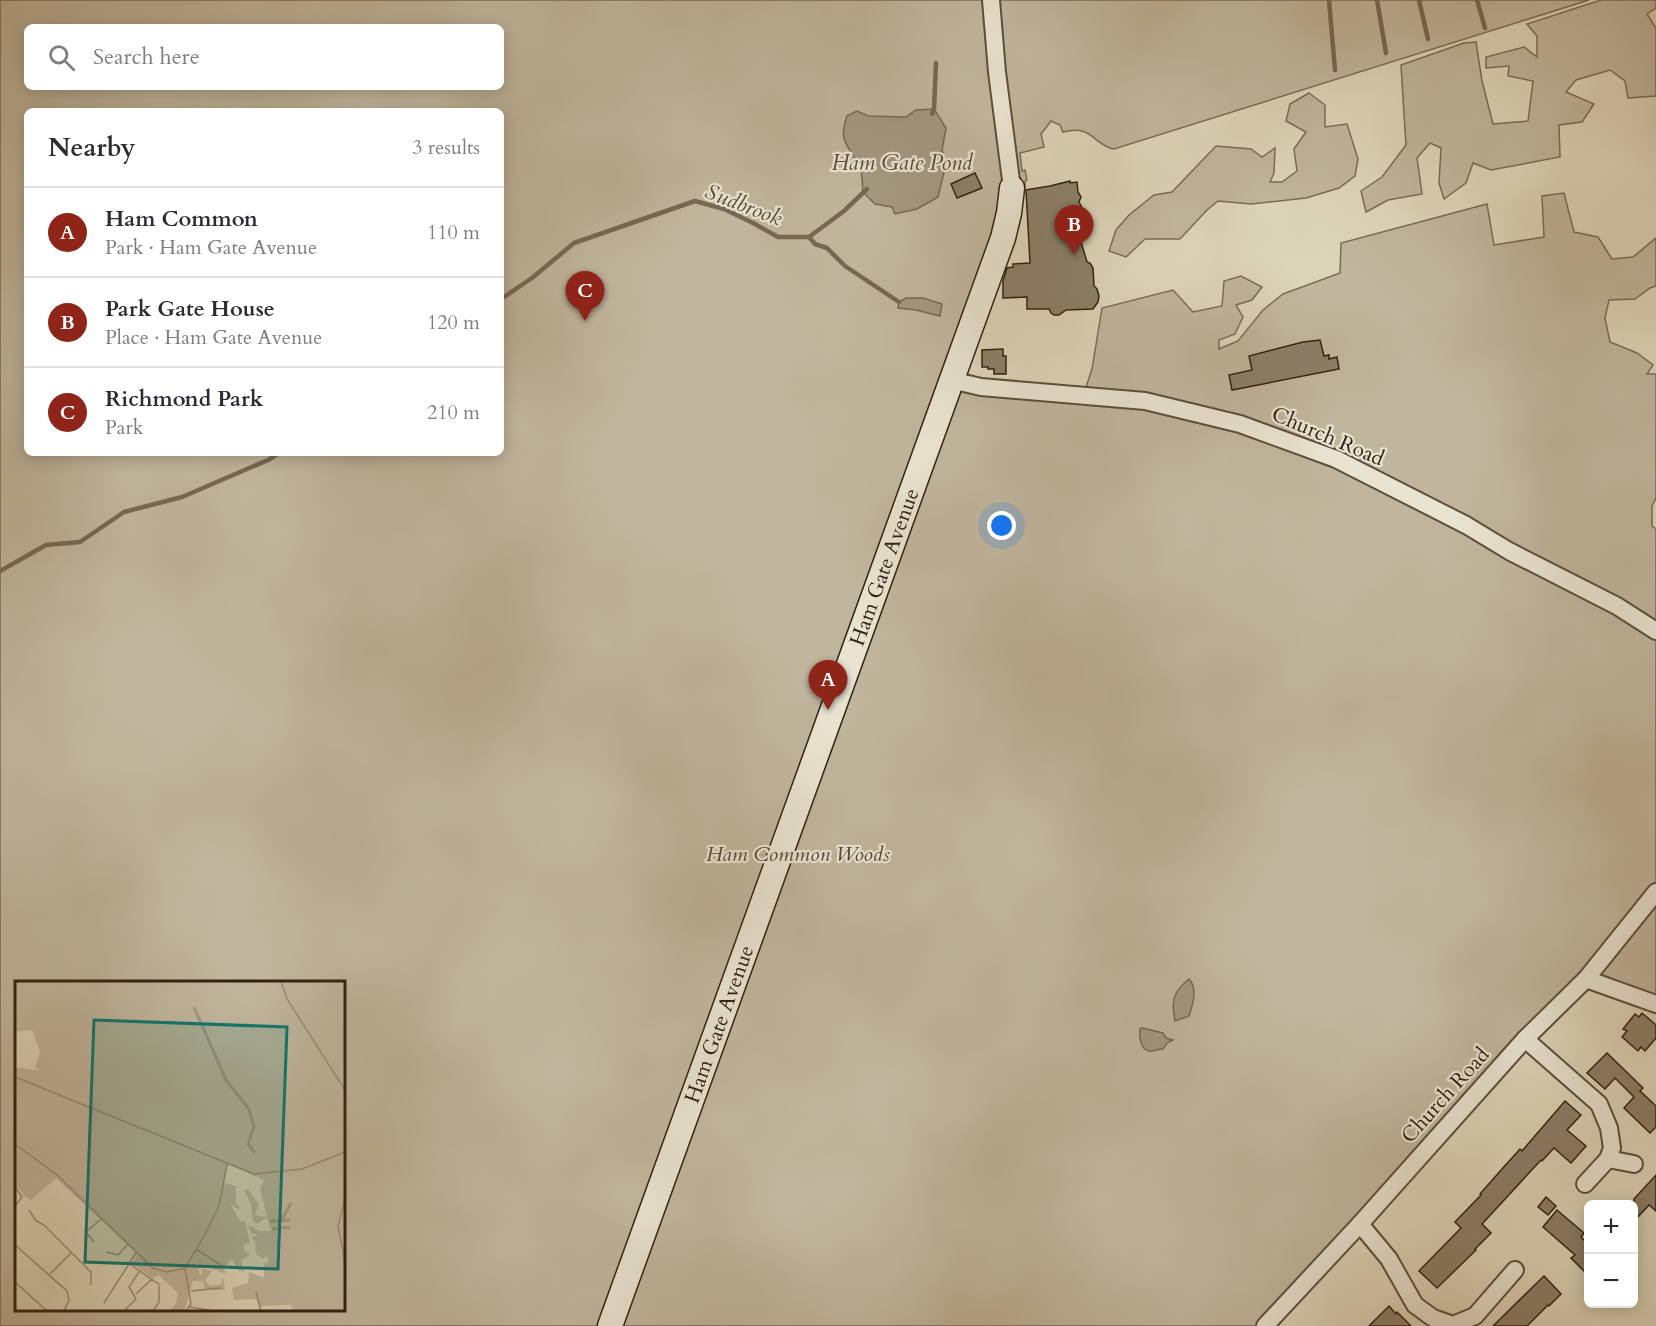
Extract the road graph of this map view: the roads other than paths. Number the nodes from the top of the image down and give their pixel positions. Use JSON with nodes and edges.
{"nodes":[{"id":1,"x":991,"y":0,"type":"edge"},
{"id":2,"x":1012,"y":188,"type":"joint"},
{"id":3,"x":951,"y":380,"type":"junction"},
{"id":4,"x":1656,"y":631,"type":"edge"},
{"id":5,"x":1656,"y":892,"type":"edge"},
{"id":6,"x":1586,"y":978,"type":"junction"},
{"id":7,"x":1656,"y":1004,"type":"edge"},
{"id":8,"x":1525,"y":1039,"type":"junction"},
{"id":9,"x":1608,"y":1159,"type":"junction"},
{"id":10,"x":1634,"y":1164,"type":"dead end"},
{"id":11,"x":1586,"y":1185,"type":"dead end"},
{"id":12,"x":1360,"y":1224,"type":"junction"},
{"id":13,"x":1515,"y":1270,"type":"dead end"},
{"id":14,"x":610,"y":1326,"type":"edge"},
{"id":15,"x":1265,"y":1326,"type":"edge"},
{"id":16,"x":1453,"y":1326,"type":"edge"}],
"edges":[{"from":1,"to":2,"type":"street","name":"Ham Gate Avenue"},
{"from":2,"to":3,"type":"main road","name":"Ham Gate Avenue"},
{"from":3,"to":4,"type":"street","name":"Church Road"},
{"from":3,"to":14,"type":"main road","name":"Ham Gate Avenue"},
{"from":5,"to":6,"type":"street","name":"Church Road"},
{"from":6,"to":7,"type":"street"},
{"from":6,"to":8,"type":"street","name":"Church Road"},
{"from":8,"to":9,"type":"street"},
{"from":8,"to":12,"type":"street","name":"Church Road"},
{"from":9,"to":10,"type":"street"},
{"from":9,"to":11,"type":"street"},
{"from":12,"to":15,"type":"street","name":"Church Road"},
{"from":12,"to":16,"type":"street"},
{"from":13,"to":16,"type":"street"}]}
